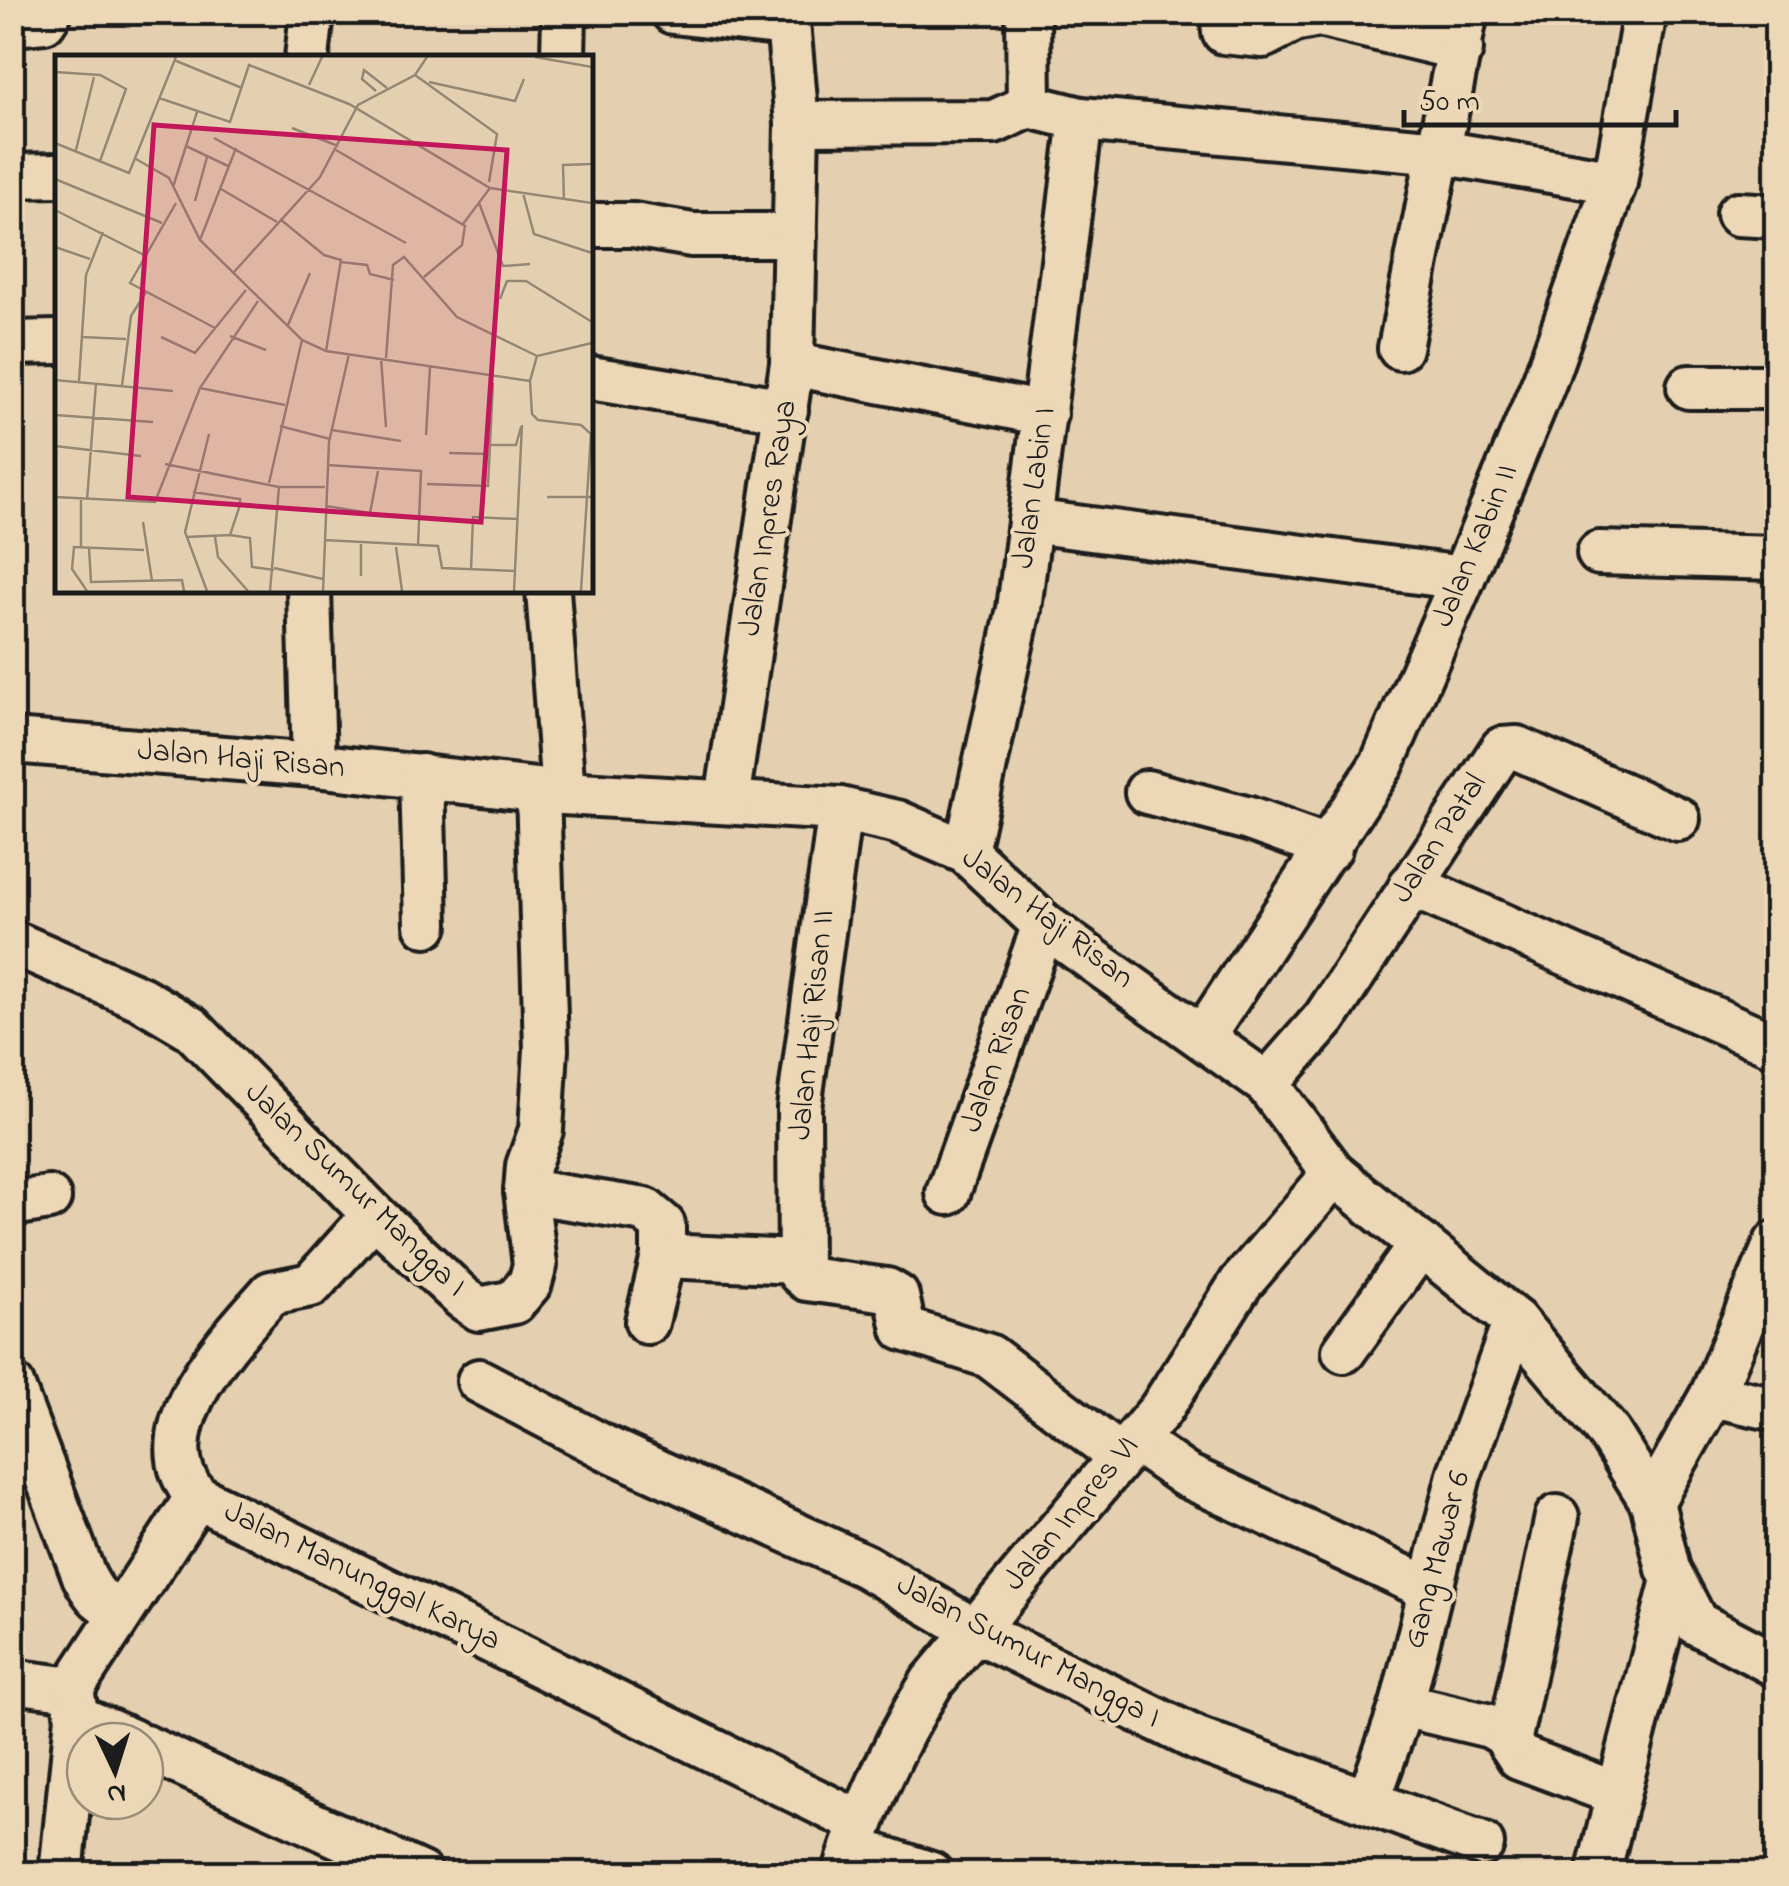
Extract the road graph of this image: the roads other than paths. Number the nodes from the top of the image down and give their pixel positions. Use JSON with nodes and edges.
{"nodes":[{"id":1,"x":50,"y":12,"type":"edge"},
{"id":2,"x":312,"y":12,"type":"edge"},
{"id":3,"x":564,"y":12,"type":"edge"},
{"id":4,"x":673,"y":12,"type":"edge"},
{"id":5,"x":1028,"y":12,"type":"edge"},
{"id":6,"x":1222,"y":12,"type":"edge"},
{"id":7,"x":1645,"y":12,"type":"edge"},
{"id":8,"x":787,"y":19,"type":"edge"},
{"id":9,"x":12,"y":24,"type":"edge"},
{"id":10,"x":1463,"y":31,"type":"edge"},
{"id":11,"x":307,"y":55,"type":"edge"},
{"id":12,"x":564,"y":55,"type":"edge"},
{"id":13,"x":1029,"y":106,"type":"junction"},
{"id":14,"x":1081,"y":120,"type":"junction"},
{"id":15,"x":797,"y":123,"type":"junction"},
{"id":16,"x":1440,"y":152,"type":"junction"},
{"id":17,"x":55,"y":175,"type":"edge"},
{"id":18,"x":12,"y":176,"type":"edge"},
{"id":19,"x":1616,"y":182,"type":"junction"},
{"id":20,"x":592,"y":225,"type":"edge"},
{"id":21,"x":796,"y":234,"type":"junction"},
{"id":22,"x":55,"y":342,"type":"edge"},
{"id":23,"x":12,"y":343,"type":"edge"},
{"id":24,"x":1400,"y":348,"type":"dead end"},
{"id":25,"x":792,"y":364,"type":"junction"},
{"id":26,"x":592,"y":378,"type":"edge"},
{"id":27,"x":1690,"y":386,"type":"dead end"},
{"id":28,"x":1776,"y":387,"type":"edge"},
{"id":29,"x":786,"y":410,"type":"junction"},
{"id":30,"x":1046,"y":414,"type":"junction"},
{"id":31,"x":1030,"y":521,"type":"junction"},
{"id":32,"x":1599,"y":553,"type":"dead end"},
{"id":33,"x":1776,"y":558,"type":"edge"},
{"id":34,"x":1463,"y":578,"type":"junction"},
{"id":35,"x":309,"y":592,"type":"edge"},
{"id":36,"x":548,"y":592,"type":"edge"},
{"id":37,"x":12,"y":742,"type":"edge"},
{"id":38,"x":314,"y":765,"type":"junction"},
{"id":39,"x":422,"y":776,"type":"junction"},
{"id":40,"x":550,"y":792,"type":"junction"},
{"id":41,"x":1147,"y":792,"type":"dead end"},
{"id":42,"x":727,"y":801,"type":"junction"},
{"id":43,"x":840,"y":809,"type":"junction"},
{"id":44,"x":1678,"y":819,"type":"dead end"},
{"id":45,"x":1330,"y":848,"type":"junction"},
{"id":46,"x":966,"y":852,"type":"junction"},
{"id":47,"x":1411,"y":884,"type":"junction"},
{"id":48,"x":426,"y":925,"type":"dead end"},
{"id":49,"x":1044,"y":925,"type":"junction"},
{"id":50,"x":12,"y":942,"type":"edge"},
{"id":51,"x":1204,"y":1035,"type":"junction"},
{"id":52,"x":1774,"y":1041,"type":"edge"},
{"id":53,"x":1267,"y":1084,"type":"junction"},
{"id":54,"x":1334,"y":1174,"type":"junction"},
{"id":55,"x":526,"y":1191,"type":"junction"},
{"id":56,"x":948,"y":1194,"type":"dead end"},
{"id":57,"x":374,"y":1216,"type":"junction"},
{"id":58,"x":1776,"y":1243,"type":"edge"},
{"id":59,"x":1421,"y":1244,"type":"junction"},
{"id":60,"x":663,"y":1256,"type":"junction"},
{"id":61,"x":797,"y":1262,"type":"junction"},
{"id":62,"x":1515,"y":1321,"type":"junction"},
{"id":63,"x":646,"y":1322,"type":"dead end"},
{"id":64,"x":1344,"y":1351,"type":"dead end"},
{"id":65,"x":479,"y":1381,"type":"dead end"},
{"id":66,"x":12,"y":1384,"type":"edge"},
{"id":67,"x":1712,"y":1395,"type":"junction"},
{"id":68,"x":1776,"y":1409,"type":"edge"},
{"id":69,"x":1128,"y":1448,"type":"junction"},
{"id":70,"x":197,"y":1497,"type":"junction"},
{"id":71,"x":1652,"y":1502,"type":"junction"},
{"id":72,"x":1557,"y":1517,"type":"dead end"},
{"id":73,"x":1673,"y":1580,"type":"junction"},
{"id":74,"x":1430,"y":1590,"type":"junction"},
{"id":75,"x":122,"y":1610,"type":"junction"},
{"id":76,"x":972,"y":1628,"type":"junction"},
{"id":77,"x":1776,"y":1665,"type":"edge"},
{"id":78,"x":12,"y":1682,"type":"edge"},
{"id":79,"x":74,"y":1703,"type":"junction"},
{"id":80,"x":1402,"y":1705,"type":"junction"},
{"id":81,"x":101,"y":1721,"type":"edge"},
{"id":82,"x":1508,"y":1742,"type":"junction"},
{"id":83,"x":165,"y":1756,"type":"edge"},
{"id":84,"x":1618,"y":1794,"type":"junction"},
{"id":85,"x":1368,"y":1802,"type":"junction"},
{"id":86,"x":1482,"y":1844,"type":"dead end"},
{"id":87,"x":853,"y":1848,"type":"edge"},
{"id":88,"x":62,"y":1874,"type":"edge"},
{"id":89,"x":421,"y":1874,"type":"edge"},
{"id":90,"x":932,"y":1874,"type":"edge"},
{"id":91,"x":1598,"y":1874,"type":"edge"}],
"edges":[{"from":1,"to":9,"type":"street"},
{"from":2,"to":11,"type":"street"},
{"from":3,"to":12,"type":"street"},
{"from":4,"to":8,"type":"street"},
{"from":5,"to":13,"type":"street"},
{"from":6,"to":10,"type":"street"},
{"from":7,"to":19,"type":"street","name":"Jalan Kabin II"},
{"from":8,"to":15,"type":"street","name":"Jalan Inpres Raya"},
{"from":10,"to":16,"type":"street"},
{"from":13,"to":14,"type":"street"},
{"from":13,"to":15,"type":"street"},
{"from":14,"to":16,"type":"street"},
{"from":14,"to":30,"type":"street","name":"Jalan Labin I"},
{"from":15,"to":21,"type":"street","name":"Jalan Inpres Raya"},
{"from":16,"to":19,"type":"street"},
{"from":16,"to":24,"type":"street"},
{"from":17,"to":18,"type":"street"},
{"from":19,"to":34,"type":"street","name":"Jalan Kabin II"},
{"from":20,"to":21,"type":"street"},
{"from":21,"to":25,"type":"street","name":"Jalan Inpres Raya"},
{"from":22,"to":23,"type":"street"},
{"from":25,"to":29,"type":"street","name":"Jalan Inpres Raya"},
{"from":25,"to":30,"type":"street"},
{"from":26,"to":29,"type":"street"},
{"from":27,"to":28,"type":"street"},
{"from":29,"to":42,"type":"street","name":"Jalan Inpres Raya"},
{"from":30,"to":31,"type":"street","name":"Jalan Labin I"},
{"from":31,"to":34,"type":"street"},
{"from":31,"to":46,"type":"street","name":"Jalan Labin I"},
{"from":32,"to":33,"type":"street"},
{"from":34,"to":45,"type":"street","name":"Jalan Kabin II"},
{"from":35,"to":38,"type":"street"},
{"from":36,"to":40,"type":"street","name":"Jalan Sumur Mangga I"},
{"from":37,"to":38,"type":"street","name":"Jalan Haji Risan"},
{"from":38,"to":39,"type":"street","name":"Jalan Haji Risan"},
{"from":39,"to":40,"type":"street","name":"Jalan Haji Risan"},
{"from":39,"to":48,"type":"street"},
{"from":40,"to":42,"type":"street","name":"Jalan Haji Risan"},
{"from":40,"to":55,"type":"street","name":"Jalan Sumur Mangga I"},
{"from":41,"to":45,"type":"street"},
{"from":42,"to":43,"type":"street","name":"Jalan Haji Risan"},
{"from":43,"to":46,"type":"street","name":"Jalan Haji Risan"},
{"from":43,"to":61,"type":"street","name":"Jalan Haji Risan II"},
{"from":44,"to":47,"type":"street","name":"Jalan Patal"},
{"from":45,"to":51,"type":"street","name":"Jalan Kabin II"},
{"from":46,"to":49,"type":"street","name":"Jalan Haji Risan"},
{"from":47,"to":52,"type":"street"},
{"from":47,"to":53,"type":"street","name":"Jalan Patal"},
{"from":49,"to":51,"type":"street","name":"Jalan Haji Risan"},
{"from":49,"to":56,"type":"street","name":"Jalan Risan"},
{"from":50,"to":57,"type":"street","name":"Jalan Sumur Mangga I"},
{"from":51,"to":53,"type":"street","name":"Jalan Haji Risan"},
{"from":53,"to":54,"type":"street","name":"Jalan Haji Risan"},
{"from":54,"to":59,"type":"street","name":"Jalan Haji Risan"},
{"from":54,"to":69,"type":"street","name":"Jalan Inpres VI"},
{"from":55,"to":57,"type":"street","name":"Jalan Sumur Mangga I"},
{"from":55,"to":60,"type":"street"},
{"from":57,"to":70,"type":"street","name":"Jalan Manunggal Karya"},
{"from":58,"to":67,"type":"street"},
{"from":59,"to":62,"type":"street","name":"Jalan Haji Risan"},
{"from":59,"to":64,"type":"street"},
{"from":60,"to":61,"type":"street"},
{"from":60,"to":63,"type":"street"},
{"from":61,"to":69,"type":"street"},
{"from":62,"to":71,"type":"street","name":"Jalan Haji Risan"},
{"from":62,"to":74,"type":"street","name":"Gang Mawar 6"},
{"from":65,"to":76,"type":"street","name":"Jalan Sumur Mangga I"},
{"from":66,"to":75,"type":"street"},
{"from":67,"to":68,"type":"street"},
{"from":67,"to":71,"type":"street"},
{"from":69,"to":74,"type":"street"},
{"from":69,"to":76,"type":"street","name":"Jalan Inpres VI"},
{"from":70,"to":75,"type":"street"},
{"from":70,"to":87,"type":"street","name":"Jalan Manunggal Karya"},
{"from":71,"to":73,"type":"street","name":"Jalan Haji Risan"},
{"from":72,"to":82,"type":"street"},
{"from":73,"to":77,"type":"street","name":"Jalan Haji Risan"},
{"from":73,"to":84,"type":"street"},
{"from":74,"to":80,"type":"street","name":"Gang Mawar 6"},
{"from":75,"to":79,"type":"street"},
{"from":76,"to":85,"type":"street","name":"Jalan Sumur Mangga I"},
{"from":76,"to":87,"type":"street","name":"Jalan Inpres VI"},
{"from":78,"to":79,"type":"street"},
{"from":79,"to":81,"type":"street"},
{"from":79,"to":88,"type":"street"},
{"from":80,"to":82,"type":"street"},
{"from":80,"to":85,"type":"street","name":"Gang Mawar 6"},
{"from":82,"to":84,"type":"street"},
{"from":83,"to":89,"type":"street"},
{"from":84,"to":91,"type":"street"},
{"from":85,"to":86,"type":"street","name":"Jalan Sumur Mangga I"},
{"from":87,"to":90,"type":"street","name":"Jalan Manunggal Karya"}]}
